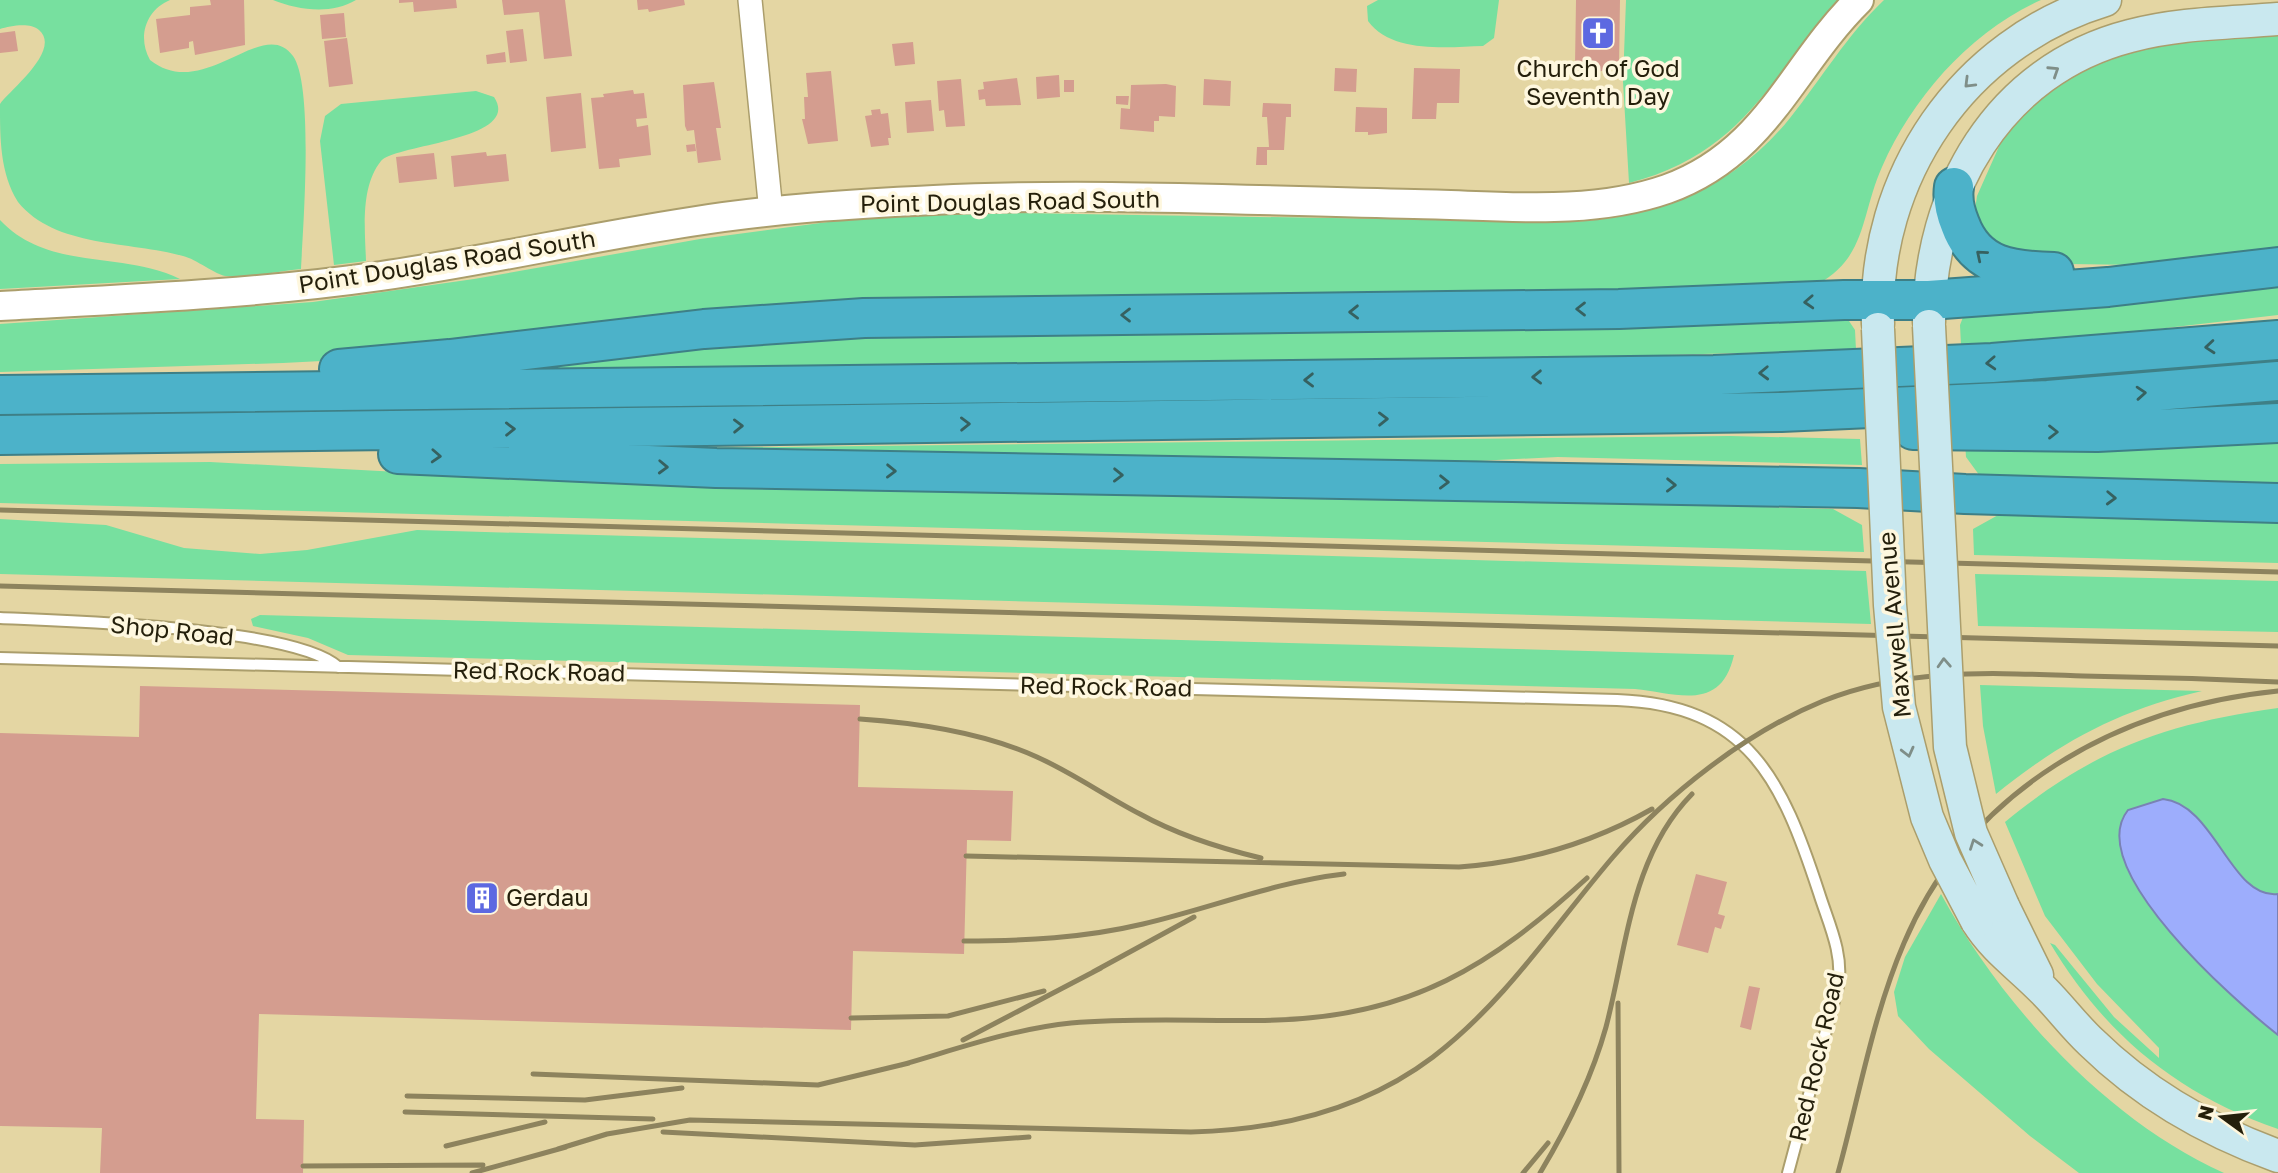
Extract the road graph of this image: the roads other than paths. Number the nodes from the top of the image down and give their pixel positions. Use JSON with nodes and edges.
{"nodes":[{"id":1,"x":750,"y":0,"type":"edge"},
{"id":2,"x":1859,"y":0,"type":"edge"},
{"id":3,"x":2105,"y":0,"type":"edge"},
{"id":4,"x":2278,"y":19,"type":"edge"},
{"id":5,"x":1954,"y":187,"type":"junction"},
{"id":6,"x":771,"y":212,"type":"junction"},
{"id":7,"x":2278,"y":267,"type":"edge"},
{"id":8,"x":2217,"y":274,"type":"junction"},
{"id":9,"x":0,"y":306,"type":"edge"},
{"id":10,"x":1929,"y":313,"type":"junction"},
{"id":11,"x":1877,"y":314,"type":"junction"},
{"id":12,"x":2278,"y":340,"type":"edge"},
{"id":13,"x":2278,"y":381,"type":"edge"},
{"id":14,"x":9,"y":395,"type":"edge"},
{"id":15,"x":1593,"y":416,"type":"junction"},
{"id":16,"x":2278,"y":423,"type":"edge"},
{"id":17,"x":13,"y":435,"type":"edge"},
{"id":18,"x":1884,"y":489,"type":"junction"},
{"id":19,"x":1953,"y":493,"type":"junction"},
{"id":20,"x":2278,"y":503,"type":"edge"},
{"id":21,"x":0,"y":618,"type":"edge"},
{"id":22,"x":0,"y":658,"type":"edge"},
{"id":23,"x":338,"y":667,"type":"junction"},
{"id":24,"x":1990,"y":913,"type":"junction"},
{"id":25,"x":2278,"y":1156,"type":"edge"},
{"id":26,"x":1788,"y":1173,"type":"edge"}],
"edges":[{"from":1,"to":6,"type":"street"},
{"from":2,"to":6,"type":"street","name":"Point Douglas Road South"},
{"from":3,"to":11,"type":"main road","name":"Maxwell Avenue","one_way":true},
{"from":5,"to":4,"type":"main road","name":"Maxwell Avenue","one_way":true},
{"from":8,"to":5,"type":"highway","one_way":true},
{"from":5,"to":10,"type":"main road","name":"Maxwell Avenue"},
{"from":6,"to":9,"type":"street","name":"Point Douglas Road South"},
{"from":7,"to":8,"type":"highway"},
{"from":8,"to":10,"type":"highway"},
{"from":10,"to":11,"type":"highway"},
{"from":10,"to":19,"type":"main road","name":"Maxwell Avenue","bridge":true},
{"from":11,"to":14,"type":"highway","one_way":true},
{"from":11,"to":18,"type":"main road","name":"Maxwell Avenue","bridge":true},
{"from":12,"to":14,"type":"highway","one_way":true},
{"from":15,"to":13,"type":"highway","one_way":true},
{"from":15,"to":16,"type":"highway","one_way":true},
{"from":17,"to":15,"type":"highway","one_way":true},
{"from":17,"to":18,"type":"highway","one_way":true},
{"from":18,"to":19,"type":"highway"},
{"from":18,"to":24,"type":"main road","name":"Maxwell Avenue","one_way":true,"bridge":true},
{"from":19,"to":20,"type":"highway","one_way":true},
{"from":24,"to":19,"type":"main road","name":"Maxwell Avenue","one_way":true,"bridge":true},
{"from":21,"to":23,"type":"lane","name":"Shop Road"},
{"from":22,"to":23,"type":"lane","name":"Red Rock Road"},
{"from":23,"to":26,"type":"lane","name":"Red Rock Road"},
{"from":24,"to":25,"type":"main road","name":"Maxwell Avenue"}]}
